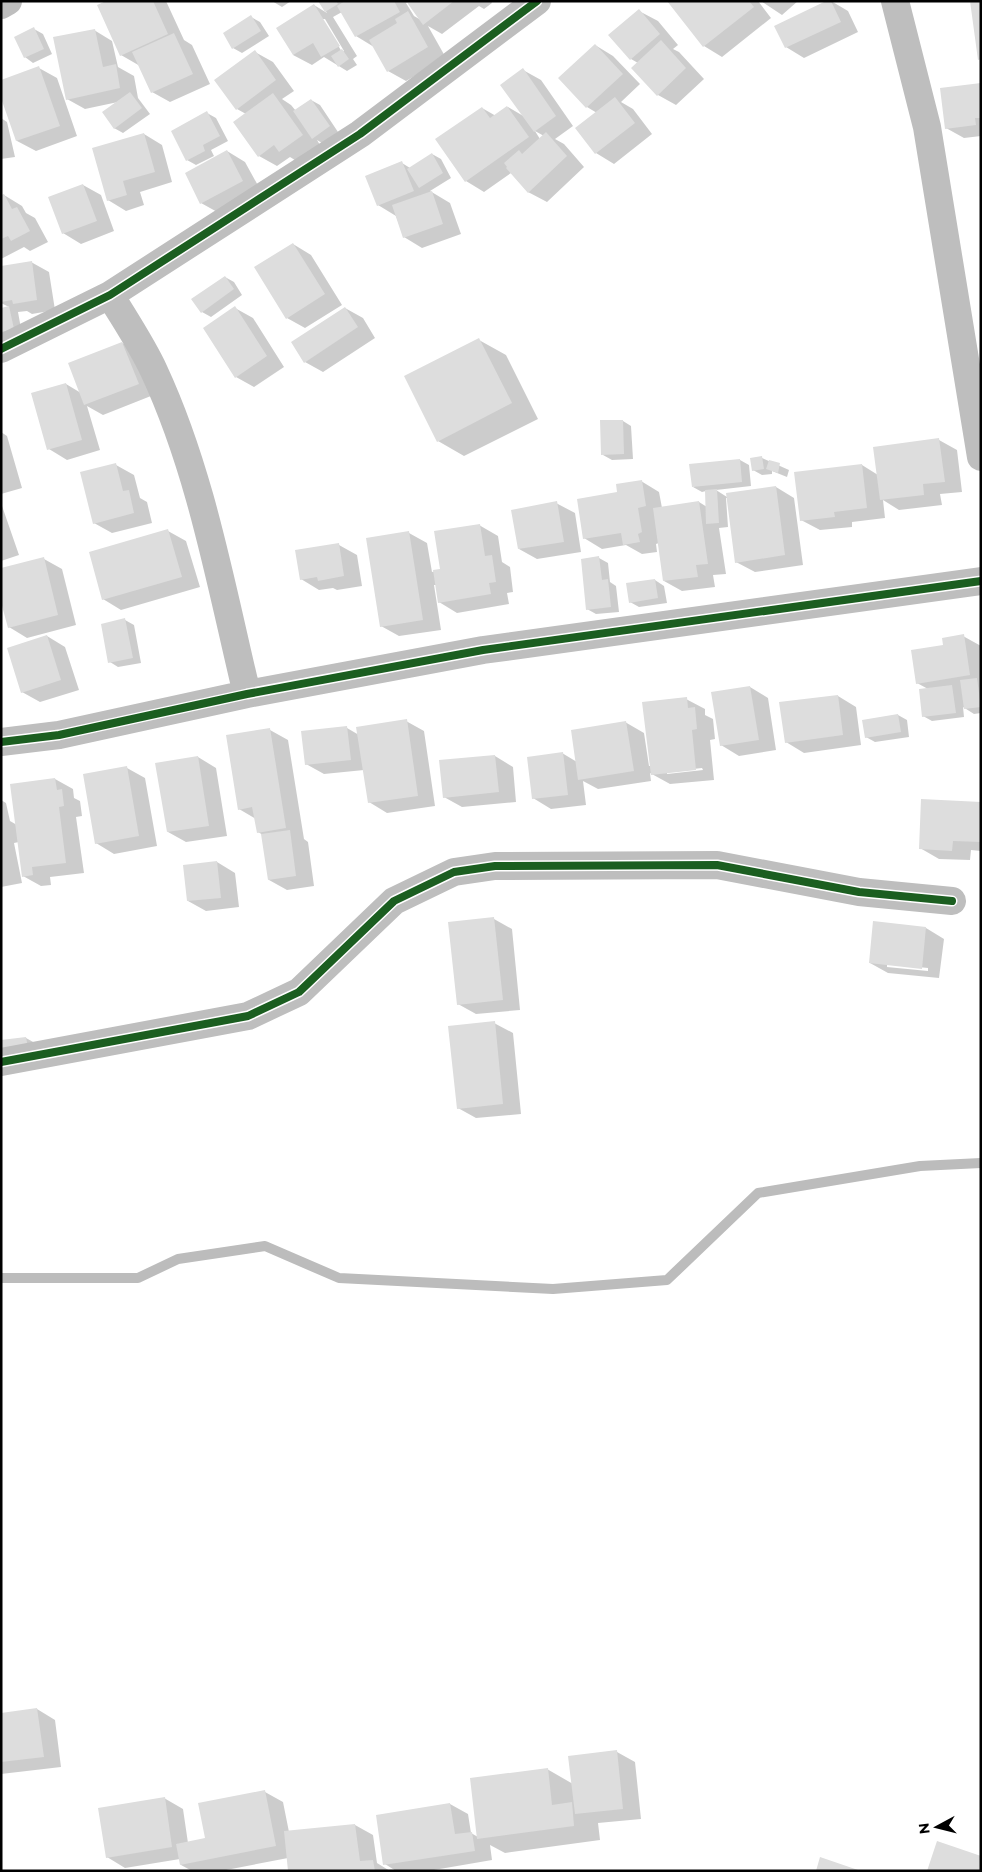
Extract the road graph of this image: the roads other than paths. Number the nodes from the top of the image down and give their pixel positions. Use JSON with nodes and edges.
{"nodes":[{"id":1,"x":8,"y":1,"type":"edge"},
{"id":2,"x":537,"y":1,"type":"edge"},
{"id":3,"x":895,"y":1,"type":"edge"},
{"id":4,"x":1,"y":5,"type":"edge"},
{"id":5,"x":110,"y":295,"type":"junction"},
{"id":6,"x":1,"y":349,"type":"edge"},
{"id":7,"x":981,"y":457,"type":"edge"},
{"id":8,"x":981,"y":580,"type":"edge"},
{"id":9,"x":247,"y":694,"type":"junction"},
{"id":10,"x":1,"y":742,"type":"edge"},
{"id":11,"x":952,"y":901,"type":"dead end"},
{"id":12,"x":1,"y":1062,"type":"edge"}],
"edges":[{"from":1,"to":4,"type":"street"},
{"from":2,"to":5,"type":"street"},
{"from":3,"to":7,"type":"street"},
{"from":5,"to":6,"type":"street"},
{"from":5,"to":9,"type":"street"},
{"from":8,"to":9,"type":"street"},
{"from":9,"to":10,"type":"street"},
{"from":11,"to":12,"type":"street"}]}
